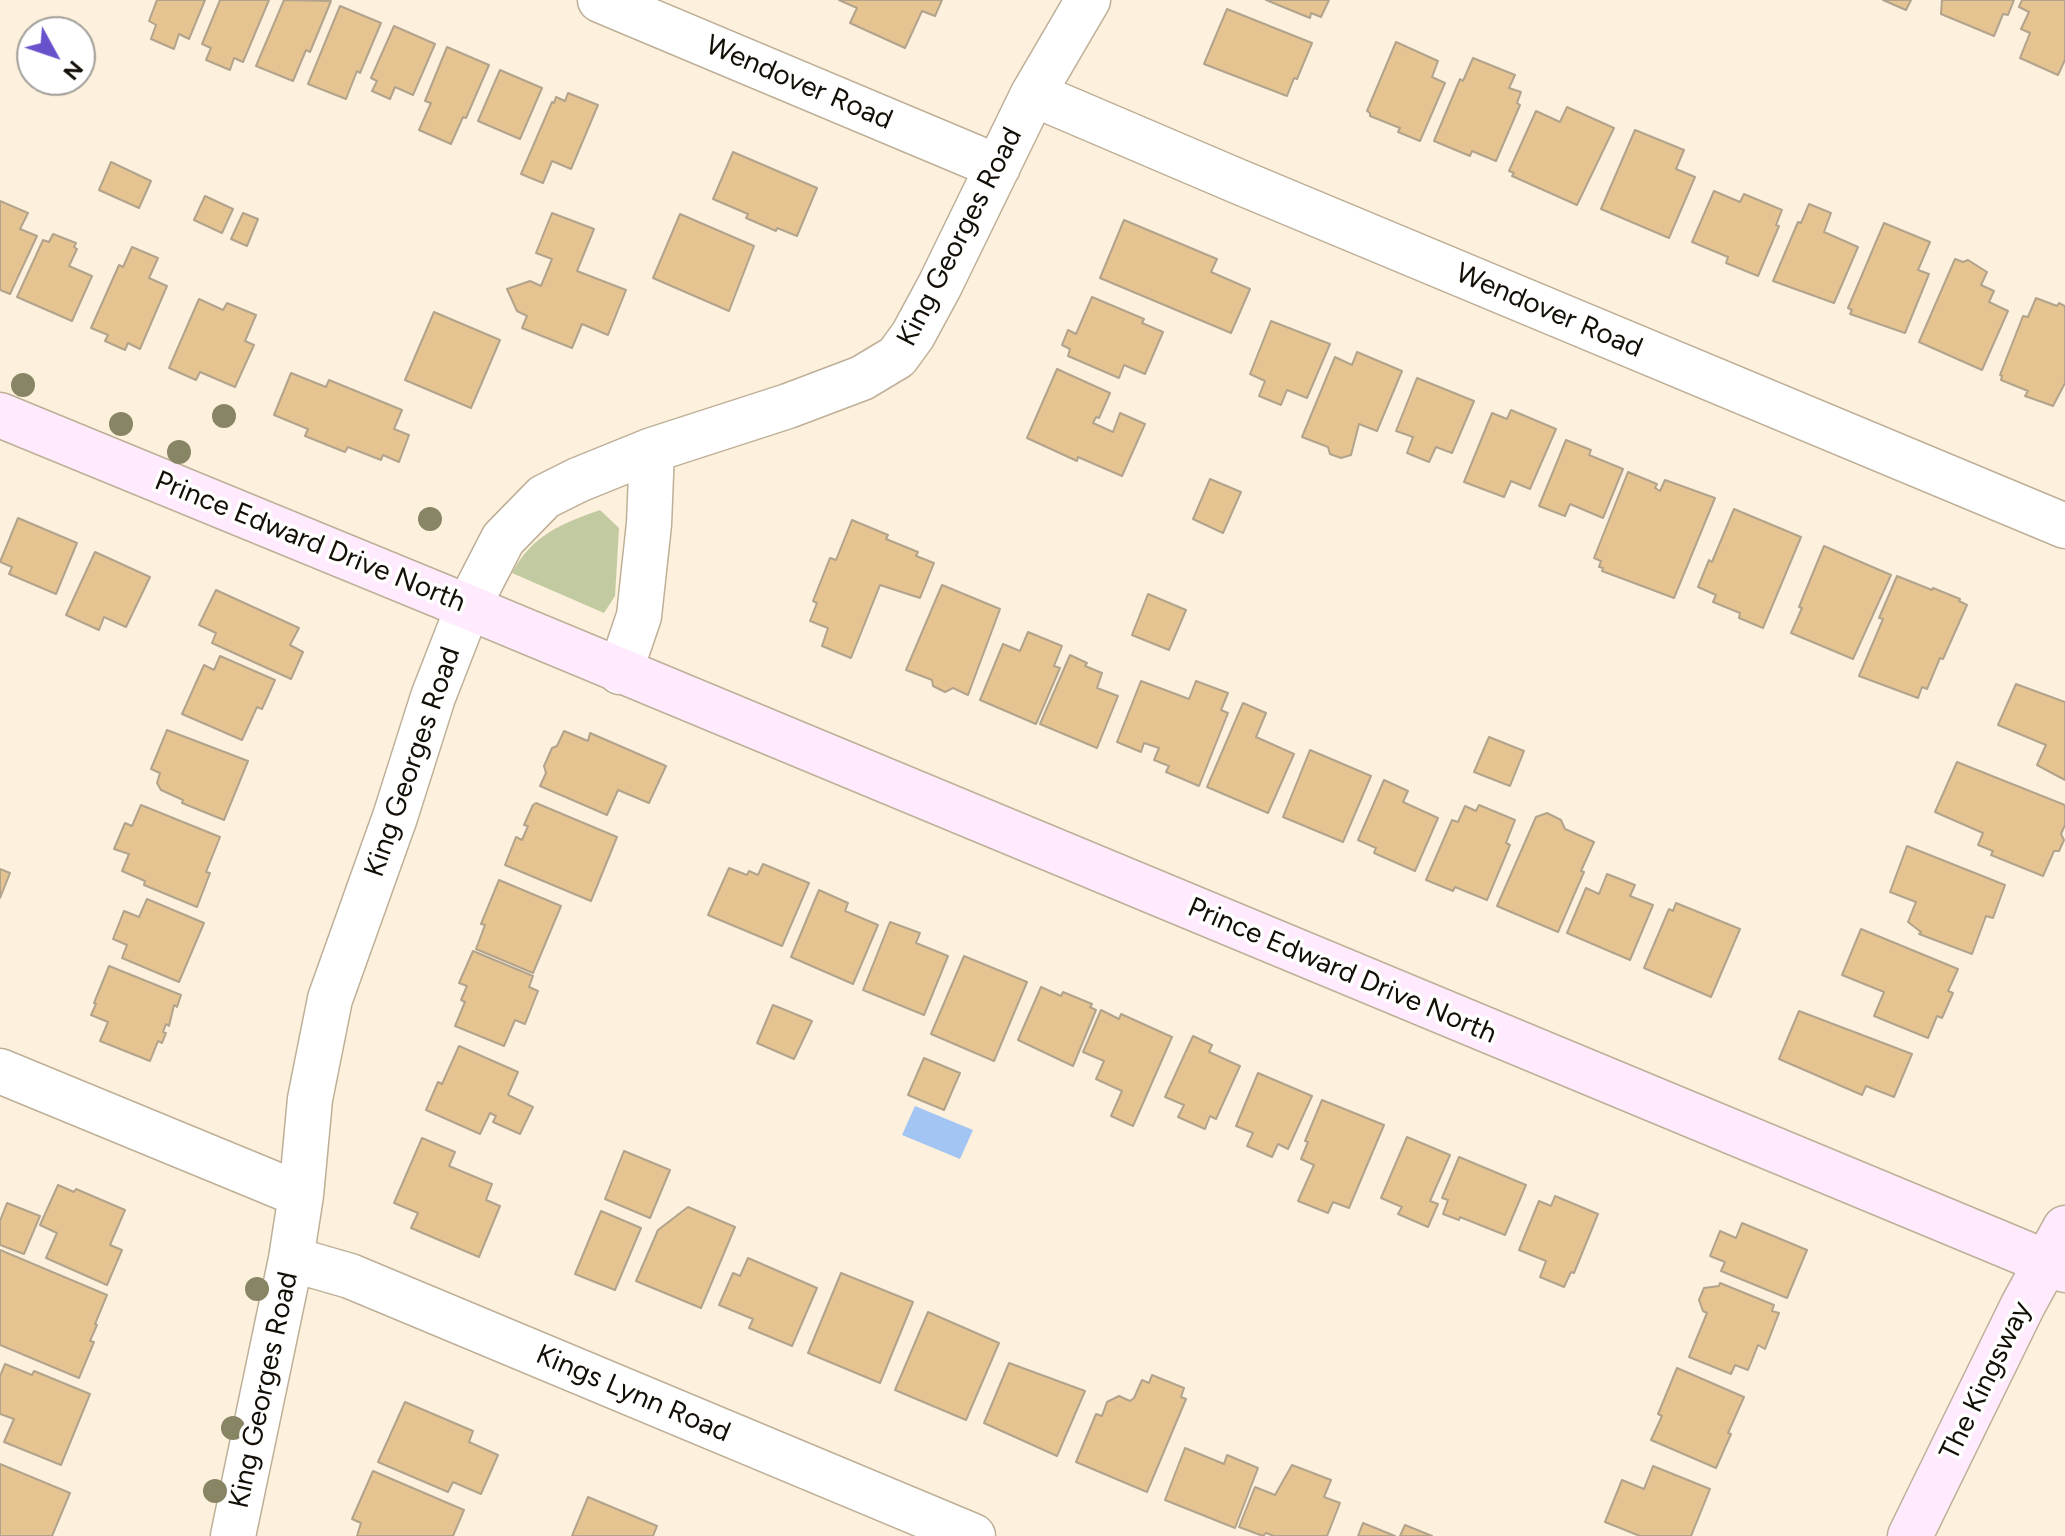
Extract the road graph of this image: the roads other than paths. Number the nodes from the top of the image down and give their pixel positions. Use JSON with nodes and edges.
{"nodes":[{"id":1,"x":600,"y":0,"type":"edge"},
{"id":2,"x":1088,"y":0,"type":"edge"},
{"id":3,"x":1033,"y":94,"type":"junction"},
{"id":4,"x":998,"y":167,"type":"junction"},
{"id":5,"x":0,"y":415,"type":"edge"},
{"id":6,"x":652,"y":450,"type":"junction"},
{"id":7,"x":2065,"y":526,"type":"edge"},
{"id":8,"x":468,"y":607,"type":"junction"},
{"id":9,"x":620,"y":672,"type":"junction"},
{"id":10,"x":0,"y":1071,"type":"edge"},
{"id":11,"x":301,"y":1195,"type":"junction"},
{"id":12,"x":2059,"y":1253,"type":"edge"},
{"id":13,"x":291,"y":1259,"type":"junction"},
{"id":14,"x":233,"y":1536,"type":"edge"},
{"id":15,"x":973,"y":1536,"type":"edge"},
{"id":16,"x":1910,"y":1536,"type":"edge"}],
"edges":[{"from":1,"to":4,"type":"street","name":"Wendover Road"},
{"from":2,"to":3,"type":"street","name":"King Georges Road"},
{"from":3,"to":4,"type":"street","name":"King Georges Road"},
{"from":3,"to":7,"type":"street","name":"Wendover Road"},
{"from":4,"to":6,"type":"street","name":"King Georges Road"},
{"from":5,"to":8,"type":"street","name":"Prince Edward Drive North"},
{"from":6,"to":8,"type":"street","name":"King Georges Road"},
{"from":6,"to":9,"type":"street"},
{"from":8,"to":9,"type":"street","name":"Prince Edward Drive North"},
{"from":8,"to":11,"type":"street","name":"King Georges Road"},
{"from":9,"to":12,"type":"street","name":"Prince Edward Drive North"},
{"from":10,"to":11,"type":"street"},
{"from":11,"to":13,"type":"street","name":"King Georges Road"},
{"from":12,"to":16,"type":"street","name":"The Kingsway"},
{"from":13,"to":14,"type":"street","name":"King Georges Road"},
{"from":13,"to":15,"type":"street","name":"Kings Lynn Road"}]}
